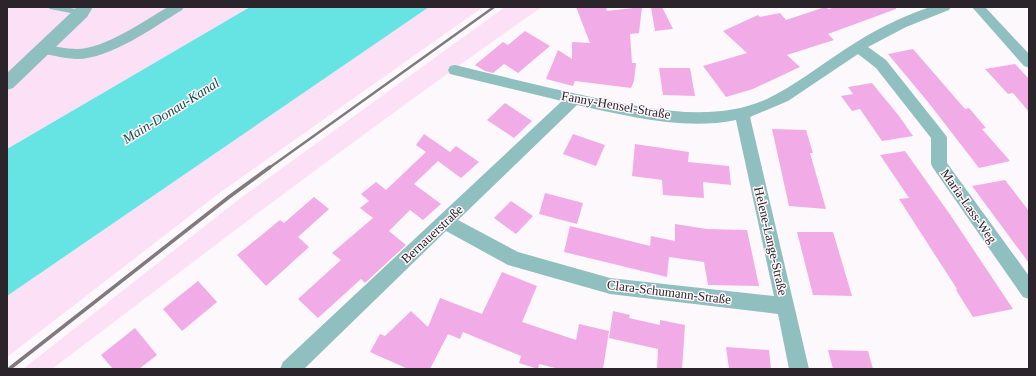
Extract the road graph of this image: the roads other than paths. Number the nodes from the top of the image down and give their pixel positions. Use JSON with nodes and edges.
{"nodes":[{"id":1,"x":50,"y":7,"type":"edge"},
{"id":2,"x":178,"y":7,"type":"edge"},
{"id":3,"x":945,"y":7,"type":"edge"},
{"id":4,"x":978,"y":7,"type":"edge"},
{"id":5,"x":83,"y":10,"type":"edge"},
{"id":6,"x":859,"y":46,"type":"junction"},
{"id":7,"x":43,"y":49,"type":"junction"},
{"id":8,"x":1029,"y":64,"type":"edge"},
{"id":9,"x":455,"y":70,"type":"dead end"},
{"id":10,"x":7,"y":83,"type":"edge"},
{"id":11,"x":574,"y":99,"type":"junction"},
{"id":12,"x":742,"y":114,"type":"junction"},
{"id":13,"x":445,"y":222,"type":"junction"},
{"id":14,"x":1029,"y":291,"type":"edge"},
{"id":15,"x":785,"y":306,"type":"junction"},
{"id":16,"x":290,"y":369,"type":"edge"},
{"id":17,"x":799,"y":369,"type":"edge"}],
"edges":[{"from":1,"to":5,"type":"lane"},
{"from":2,"to":7,"type":"street"},
{"from":3,"to":6,"type":"street","name":"Fanny-Hensel-Straße"},
{"from":4,"to":8,"type":"street"},
{"from":5,"to":7,"type":"street"},
{"from":6,"to":12,"type":"street","name":"Fanny-Hensel-Straße"},
{"from":6,"to":14,"type":"street","name":"Maria-Lass-Weg"},
{"from":7,"to":10,"type":"street"},
{"from":9,"to":11,"type":"street","name":"Fanny-Hensel-Straße"},
{"from":11,"to":12,"type":"street","name":"Fanny-Hensel-Straße"},
{"from":11,"to":13,"type":"street","name":"Bernauerstraße"},
{"from":12,"to":15,"type":"street","name":"Helene-Lange-Straße"},
{"from":13,"to":15,"type":"street","name":"Clara-Schumann-Straße"},
{"from":13,"to":16,"type":"street","name":"Bernauerstraße"},
{"from":15,"to":17,"type":"street","name":"Helene-Lange-Straße"}]}
